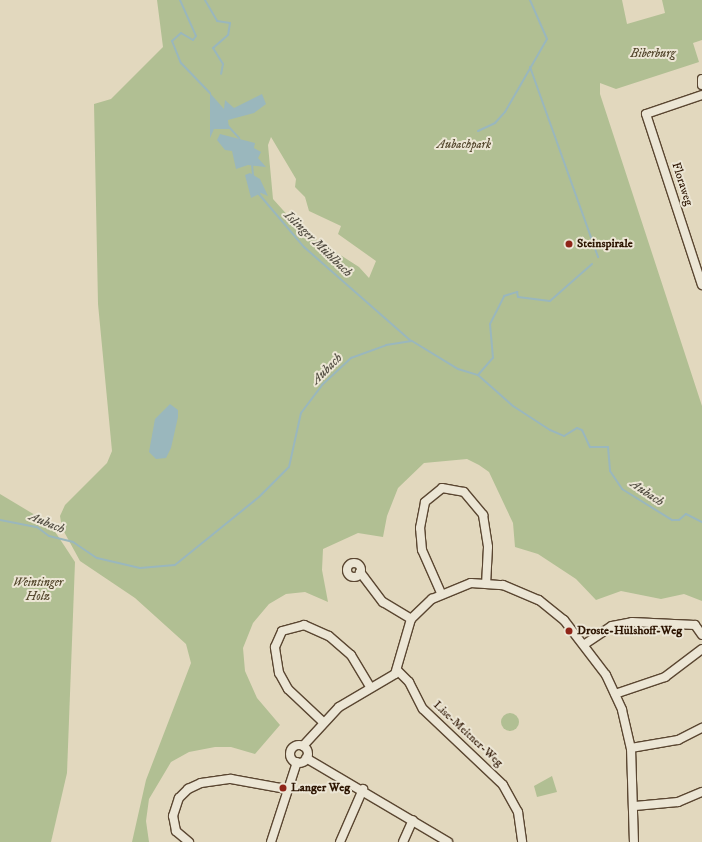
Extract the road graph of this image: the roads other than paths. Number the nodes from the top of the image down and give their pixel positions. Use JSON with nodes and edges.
{"nodes":[{"id":1,"x":702,"y":95,"type":"edge"},
{"id":2,"x":699,"y":267,"type":"edge"},
{"id":3,"x":702,"y":285,"type":"edge"},
{"id":4,"x":360,"y":572,"type":"dead end"},
{"id":5,"x":486,"y":582,"type":"junction"},
{"id":6,"x":441,"y":593,"type":"junction"},
{"id":7,"x":411,"y":620,"type":"junction"},
{"id":8,"x":702,"y":635,"type":"edge"},
{"id":9,"x":585,"y":644,"type":"junction"},
{"id":10,"x":702,"y":649,"type":"edge"},
{"id":11,"x":397,"y":670,"type":"junction"},
{"id":12,"x":370,"y":687,"type":"junction"},
{"id":13,"x":615,"y":694,"type":"junction"},
{"id":14,"x":322,"y":722,"type":"junction"},
{"id":15,"x":702,"y":728,"type":"edge"},
{"id":16,"x":303,"y":746,"type":"junction"},
{"id":17,"x":631,"y":748,"type":"junction"},
{"id":18,"x":306,"y":758,"type":"junction"},
{"id":19,"x":296,"y":762,"type":"junction"},
{"id":20,"x":286,"y":789,"type":"junction"},
{"id":21,"x":363,"y":789,"type":"junction"},
{"id":22,"x":702,"y":792,"type":"edge"},
{"id":23,"x":635,"y":806,"type":"junction"},
{"id":24,"x":412,"y":820,"type":"junction"},
{"id":25,"x":189,"y":842,"type":"edge"},
{"id":26,"x":271,"y":842,"type":"edge"},
{"id":27,"x":340,"y":842,"type":"edge"},
{"id":28,"x":403,"y":842,"type":"edge"},
{"id":29,"x":448,"y":842,"type":"edge"},
{"id":30,"x":522,"y":842,"type":"edge"},
{"id":31,"x":634,"y":842,"type":"edge"}],
"edges":[{"from":1,"to":2,"type":"street","name":"Floraweg"},
{"from":2,"to":3,"type":"street","name":"Floraweg"},
{"from":4,"to":7,"type":"street"},
{"from":5,"to":6,"type":"street"},
{"from":5,"to":6,"type":"street"},
{"from":5,"to":9,"type":"street"},
{"from":6,"to":7,"type":"street"},
{"from":7,"to":11,"type":"street"},
{"from":8,"to":9,"type":"street"},
{"from":9,"to":13,"type":"street"},
{"from":10,"to":13,"type":"street"},
{"from":11,"to":12,"type":"street"},
{"from":11,"to":30,"type":"street","name":"Lise-Meitner-Weg"},
{"from":12,"to":14,"type":"street"},
{"from":12,"to":14,"type":"street"},
{"from":13,"to":17,"type":"street"},
{"from":14,"to":16,"type":"street"},
{"from":15,"to":17,"type":"street"},
{"from":16,"to":18,"type":"street"},
{"from":16,"to":19,"type":"street"},
{"from":17,"to":23,"type":"street"},
{"from":18,"to":19,"type":"street"},
{"from":18,"to":21,"type":"street"},
{"from":19,"to":20,"type":"street"},
{"from":20,"to":25,"type":"street"},
{"from":20,"to":26,"type":"street"},
{"from":21,"to":24,"type":"street"},
{"from":21,"to":27,"type":"street"},
{"from":22,"to":23,"type":"street"},
{"from":23,"to":31,"type":"street"},
{"from":24,"to":28,"type":"street"},
{"from":24,"to":29,"type":"street"}]}
